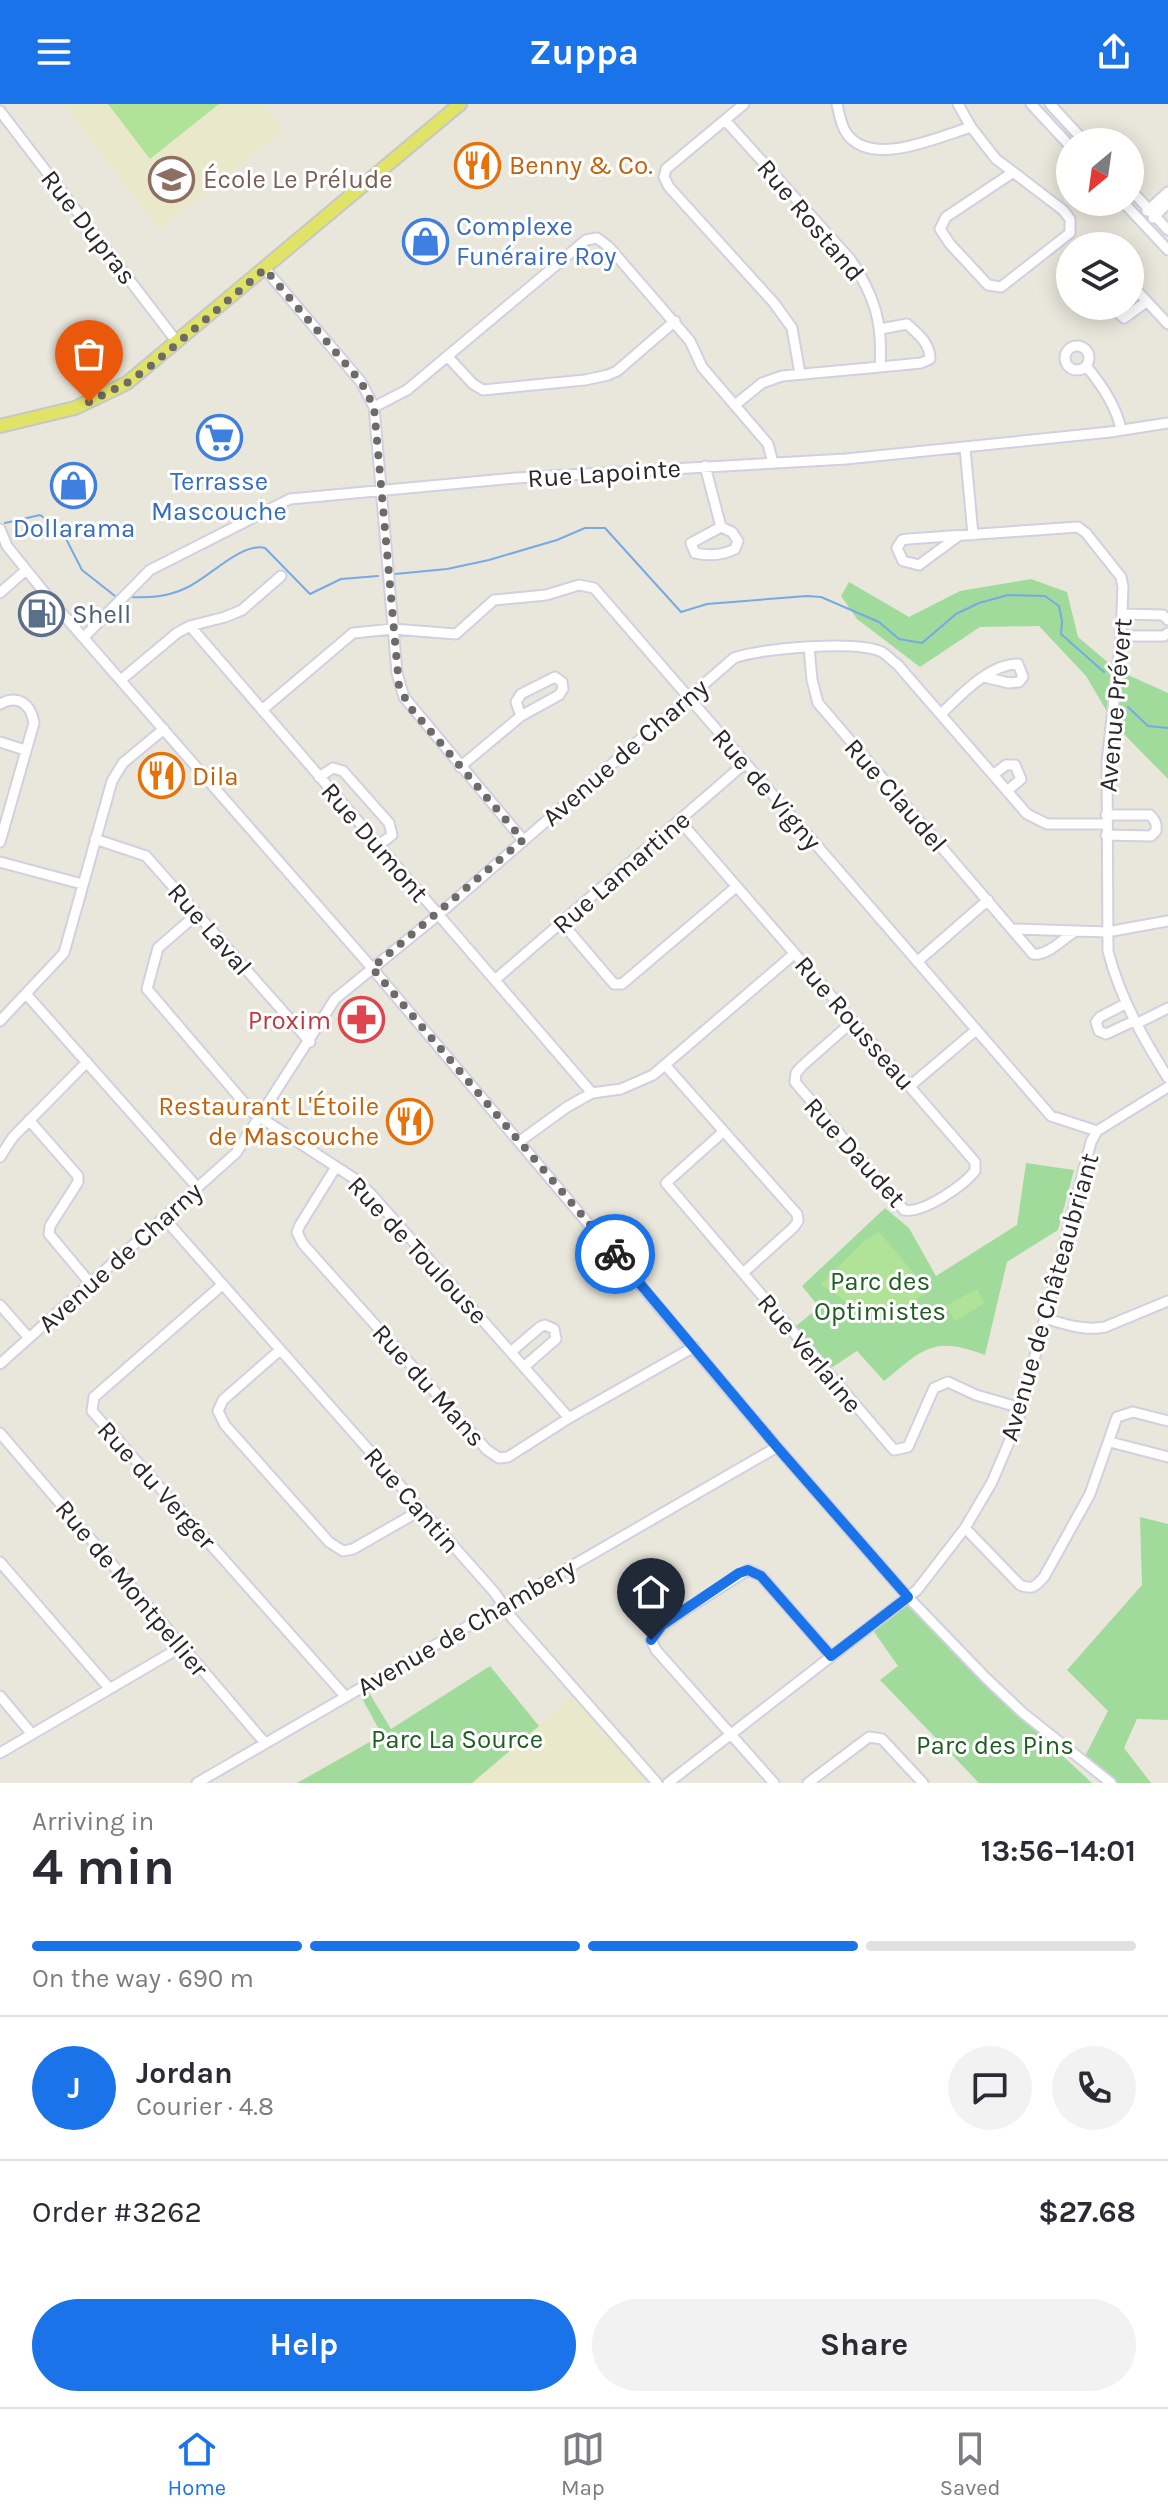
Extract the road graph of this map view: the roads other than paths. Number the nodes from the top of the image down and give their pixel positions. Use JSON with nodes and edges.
{"nodes":[{"id":1,"x":460,"y":104,"type":"edge"},
{"id":2,"x":744,"y":104,"type":"edge"},
{"id":3,"x":837,"y":104,"type":"edge"},
{"id":4,"x":958,"y":104,"type":"edge"},
{"id":5,"x":1031,"y":104,"type":"edge"},
{"id":6,"x":1050,"y":104,"type":"edge"},
{"id":7,"x":0,"y":111,"type":"edge"},
{"id":8,"x":725,"y":120,"type":"junction"},
{"id":9,"x":971,"y":127,"type":"junction"},
{"id":10,"x":1072,"y":128,"type":"edge"},
{"id":11,"x":1056,"y":131,"type":"edge"},
{"id":12,"x":1012,"y":173,"type":"junction"},
{"id":13,"x":1168,"y":192,"type":"edge"},
{"id":14,"x":1168,"y":203,"type":"edge"},
{"id":15,"x":1144,"y":204,"type":"edge"},
{"id":16,"x":1152,"y":213,"type":"junction"},
{"id":17,"x":1136,"y":216,"type":"edge"},
{"id":18,"x":1142,"y":222,"type":"junction"},
{"id":19,"x":1168,"y":230,"type":"edge"},
{"id":20,"x":1168,"y":250,"type":"edge"},
{"id":21,"x":265,"y":269,"type":"junction"},
{"id":22,"x":1144,"y":299,"type":"edge"},
{"id":23,"x":1146,"y":302,"type":"joint"},
{"id":24,"x":675,"y":321,"type":"junction"},
{"id":25,"x":1168,"y":324,"type":"edge"},
{"id":26,"x":880,"y":329,"type":"junction"},
{"id":27,"x":177,"y":342,"type":"junction"},
{"id":28,"x":448,"y":357,"type":"junction"},
{"id":29,"x":880,"y":367,"type":"junction"},
{"id":30,"x":1087,"y":367,"type":"dead end"},
{"id":31,"x":800,"y":374,"type":"junction"},
{"id":32,"x":735,"y":405,"type":"junction"},
{"id":33,"x":374,"y":407,"type":"junction"},
{"id":34,"x":1168,"y":423,"type":"edge"},
{"id":35,"x":0,"y":426,"type":"edge"},
{"id":36,"x":1121,"y":430,"type":"junction"},
{"id":37,"x":965,"y":448,"type":"junction"},
{"id":38,"x":773,"y":463,"type":"junction"},
{"id":39,"x":705,"y":466,"type":"junction"},
{"id":40,"x":381,"y":491,"type":"junction"},
{"id":41,"x":721,"y":527,"type":"junction"},
{"id":42,"x":0,"y":529,"type":"edge"},
{"id":43,"x":973,"y":535,"type":"junction"},
{"id":44,"x":957,"y":537,"type":"junction"},
{"id":45,"x":26,"y":570,"type":"junction"},
{"id":46,"x":281,"y":576,"type":"dead end"},
{"id":47,"x":0,"y":593,"type":"edge"},
{"id":48,"x":1123,"y":614,"type":"junction"},
{"id":49,"x":1168,"y":620,"type":"edge"},
{"id":50,"x":190,"y":626,"type":"junction"},
{"id":51,"x":393,"y":629,"type":"junction"},
{"id":52,"x":1168,"y":633,"type":"edge"},
{"id":53,"x":1121,"y":636,"type":"junction"},
{"id":54,"x":84,"y":637,"type":"junction"},
{"id":55,"x":809,"y":647,"type":"junction"},
{"id":56,"x":984,"y":677,"type":"dead end"},
{"id":57,"x":122,"y":679,"type":"junction"},
{"id":58,"x":688,"y":697,"type":"junction"},
{"id":59,"x":0,"y":704,"type":"edge"},
{"id":60,"x":262,"y":710,"type":"junction"},
{"id":61,"x":941,"y":714,"type":"junction"},
{"id":62,"x":521,"y":716,"type":"junction"},
{"id":63,"x":164,"y":729,"type":"junction"},
{"id":64,"x":0,"y":742,"type":"edge"},
{"id":65,"x":25,"y":750,"type":"junction"},
{"id":66,"x":744,"y":764,"type":"junction"},
{"id":67,"x":460,"y":767,"type":"junction"},
{"id":68,"x":993,"y":775,"type":"junction"},
{"id":69,"x":319,"y":777,"type":"junction"},
{"id":70,"x":1007,"y":791,"type":"junction"},
{"id":71,"x":1106,"y":819,"type":"junction"},
{"id":72,"x":680,"y":821,"type":"junction"},
{"id":73,"x":1106,"y":835,"type":"junction"},
{"id":74,"x":95,"y":839,"type":"junction"},
{"id":75,"x":523,"y":840,"type":"junction"},
{"id":76,"x":0,"y":842,"type":"edge"},
{"id":77,"x":379,"y":845,"type":"junction"},
{"id":78,"x":0,"y":862,"type":"edge"},
{"id":79,"x":82,"y":884,"type":"junction"},
{"id":80,"x":736,"y":887,"type":"junction"},
{"id":81,"x":988,"y":900,"type":"junction"},
{"id":82,"x":197,"y":914,"type":"junction"},
{"id":83,"x":438,"y":915,"type":"junction"},
{"id":84,"x":1168,"y":921,"type":"edge"},
{"id":85,"x":562,"y":923,"type":"junction"},
{"id":86,"x":1013,"y":929,"type":"junction"},
{"id":87,"x":1074,"y":932,"type":"junction"},
{"id":88,"x":1107,"y":932,"type":"junction"},
{"id":89,"x":794,"y":954,"type":"junction"},
{"id":90,"x":918,"y":961,"type":"junction"},
{"id":91,"x":372,"y":968,"type":"junction"},
{"id":92,"x":496,"y":979,"type":"junction"},
{"id":93,"x":27,"y":995,"type":"junction"},
{"id":94,"x":1125,"y":1004,"type":"junction"},
{"id":95,"x":1168,"y":1008,"type":"edge"},
{"id":96,"x":0,"y":1021,"type":"edge"},
{"id":97,"x":853,"y":1021,"type":"junction"},
{"id":98,"x":1135,"y":1022,"type":"junction"},
{"id":99,"x":976,"y":1030,"type":"junction"},
{"id":100,"x":310,"y":1042,"type":"junction"},
{"id":101,"x":87,"y":1062,"type":"junction"},
{"id":102,"x":666,"y":1066,"type":"junction"},
{"id":103,"x":1168,"y":1078,"type":"edge"},
{"id":104,"x":910,"y":1086,"type":"junction"},
{"id":105,"x":1168,"y":1087,"type":"edge"},
{"id":106,"x":592,"y":1093,"type":"junction"},
{"id":107,"x":260,"y":1118,"type":"junction"},
{"id":108,"x":29,"y":1120,"type":"junction"},
{"id":109,"x":1097,"y":1131,"type":"junction"},
{"id":110,"x":723,"y":1132,"type":"junction"},
{"id":111,"x":520,"y":1141,"type":"junction"},
{"id":112,"x":0,"y":1157,"type":"edge"},
{"id":113,"x":336,"y":1167,"type":"junction"},
{"id":114,"x":197,"y":1187,"type":"junction"},
{"id":115,"x":913,"y":1212,"type":"joint"},
{"id":116,"x":164,"y":1218,"type":"junction"},
{"id":117,"x":743,"y":1273,"type":"junction"},
{"id":118,"x":90,"y":1283,"type":"junction"},
{"id":119,"x":222,"y":1285,"type":"junction"},
{"id":120,"x":1168,"y":1301,"type":"edge"},
{"id":121,"x":0,"y":1305,"type":"edge"},
{"id":122,"x":1044,"y":1318,"type":"junction"},
{"id":123,"x":29,"y":1338,"type":"junction"},
{"id":124,"x":694,"y":1347,"type":"junction"},
{"id":125,"x":280,"y":1350,"type":"junction"},
{"id":126,"x":512,"y":1351,"type":"junction"},
{"id":127,"x":0,"y":1364,"type":"edge"},
{"id":128,"x":525,"y":1366,"type":"junction"},
{"id":129,"x":1021,"y":1408,"type":"junction"},
{"id":130,"x":569,"y":1418,"type":"junction"},
{"id":131,"x":1168,"y":1421,"type":"edge"},
{"id":132,"x":0,"y":1433,"type":"edge"},
{"id":133,"x":1110,"y":1442,"type":"junction"},
{"id":134,"x":777,"y":1447,"type":"junction"},
{"id":135,"x":1168,"y":1457,"type":"edge"},
{"id":136,"x":421,"y":1510,"type":"junction"},
{"id":137,"x":965,"y":1528,"type":"junction"},
{"id":138,"x":0,"y":1562,"type":"edge"},
{"id":139,"x":908,"y":1597,"type":"junction"},
{"id":140,"x":504,"y":1606,"type":"junction"},
{"id":141,"x":181,"y":1647,"type":"junction"},
{"id":142,"x":831,"y":1656,"type":"junction"},
{"id":143,"x":109,"y":1688,"type":"junction"},
{"id":144,"x":0,"y":1696,"type":"edge"},
{"id":145,"x":345,"y":1696,"type":"junction"},
{"id":146,"x":31,"y":1733,"type":"junction"},
{"id":147,"x":730,"y":1733,"type":"junction"},
{"id":148,"x":265,"y":1743,"type":"junction"},
{"id":149,"x":0,"y":1753,"type":"edge"},
{"id":150,"x":197,"y":1783,"type":"edge"},
{"id":151,"x":657,"y":1783,"type":"edge"},
{"id":152,"x":668,"y":1783,"type":"edge"},
{"id":153,"x":774,"y":1783,"type":"edge"},
{"id":154,"x":808,"y":1783,"type":"edge"},
{"id":155,"x":923,"y":1783,"type":"edge"},
{"id":156,"x":1111,"y":1783,"type":"edge"}],
"edges":[{"from":1,"to":21,"type":"main road"},
{"from":2,"to":8,"type":"street"},
{"from":3,"to":9,"type":"street"},
{"from":4,"to":9,"type":"street"},
{"from":5,"to":11,"type":"street"},
{"from":6,"to":10,"type":"street"},
{"from":7,"to":27,"type":"street","name":"Rue Dupras"},
{"from":8,"to":26,"type":"street","name":"Rue Rostand"},
{"from":8,"to":31,"type":"street"},
{"from":9,"to":12,"type":"street"},
{"from":12,"to":12,"type":"street"},
{"from":13,"to":16,"type":"street"},
{"from":14,"to":16,"type":"street"},
{"from":15,"to":16,"type":"street"},
{"from":16,"to":18,"type":"street"},
{"from":16,"to":19,"type":"street"},
{"from":17,"to":18,"type":"street"},
{"from":18,"to":20,"type":"street"},
{"from":21,"to":27,"type":"main road"},
{"from":21,"to":33,"type":"street"},
{"from":22,"to":23,"type":"street"},
{"from":23,"to":25,"type":"street"},
{"from":24,"to":28,"type":"street"},
{"from":24,"to":28,"type":"street"},
{"from":24,"to":32,"type":"street"},
{"from":26,"to":29,"type":"street","name":"Rue Rostand"},
{"from":26,"to":29,"type":"street"},
{"from":27,"to":35,"type":"main road"},
{"from":28,"to":33,"type":"street"},
{"from":29,"to":31,"type":"street"},
{"from":30,"to":36,"type":"street"},
{"from":31,"to":32,"type":"street"},
{"from":32,"to":38,"type":"street"},
{"from":33,"to":40,"type":"street"},
{"from":34,"to":36,"type":"street","name":"Rue Lapointe"},
{"from":36,"to":37,"type":"street","name":"Rue Lapointe"},
{"from":37,"to":38,"type":"street","name":"Rue Lapointe"},
{"from":37,"to":43,"type":"street"},
{"from":38,"to":39,"type":"street","name":"Rue Lapointe"},
{"from":39,"to":40,"type":"street","name":"Rue Lapointe"},
{"from":39,"to":41,"type":"street"},
{"from":40,"to":51,"type":"street"},
{"from":40,"to":54,"type":"street","name":"Rue Lapointe"},
{"from":41,"to":41,"type":"street"},
{"from":42,"to":45,"type":"street"},
{"from":43,"to":44,"type":"street"},
{"from":43,"to":48,"type":"street","name":"Avenue Prévert"},
{"from":44,"to":44,"type":"street"},
{"from":45,"to":47,"type":"street"},
{"from":45,"to":54,"type":"street"},
{"from":46,"to":50,"type":"street"},
{"from":48,"to":49,"type":"street"},
{"from":48,"to":53,"type":"street","name":"Avenue Prévert"},
{"from":50,"to":57,"type":"street"},
{"from":50,"to":60,"type":"street","name":"Rue Dumont"},
{"from":51,"to":58,"type":"street","name":"Rue de Vigny"},
{"from":51,"to":60,"type":"street"},
{"from":51,"to":67,"type":"street"},
{"from":52,"to":53,"type":"street"},
{"from":53,"to":71,"type":"street","name":"Avenue Prévert"},
{"from":54,"to":57,"type":"street"},
{"from":55,"to":58,"type":"street","name":"Avenue de Charny"},
{"from":55,"to":61,"type":"street","name":"Avenue de Charny"},
{"from":55,"to":81,"type":"street","name":"Rue Claudel"},
{"from":56,"to":61,"type":"street"},
{"from":57,"to":63,"type":"street"},
{"from":58,"to":66,"type":"street","name":"Rue de Vigny"},
{"from":58,"to":75,"type":"street","name":"Avenue de Charny"},
{"from":59,"to":65,"type":"street"},
{"from":60,"to":69,"type":"street","name":"Rue Dumont"},
{"from":61,"to":68,"type":"street","name":"Avenue de Charny"},
{"from":62,"to":62,"type":"street"},
{"from":62,"to":67,"type":"street"},
{"from":63,"to":74,"type":"street"},
{"from":63,"to":91,"type":"street"},
{"from":64,"to":65,"type":"street"},
{"from":65,"to":76,"type":"street"},
{"from":66,"to":72,"type":"street","name":"Rue Lamartine"},
{"from":66,"to":90,"type":"street","name":"Rue de Vigny"},
{"from":67,"to":75,"type":"street"},
{"from":68,"to":70,"type":"street","name":"Avenue de Charny"},
{"from":68,"to":70,"type":"street"},
{"from":69,"to":77,"type":"street","name":"Rue Dumont"},
{"from":69,"to":77,"type":"street"},
{"from":70,"to":71,"type":"street","name":"Avenue de Charny"},
{"from":71,"to":73,"type":"street","name":"Avenue Prévert"},
{"from":71,"to":73,"type":"street","name":"Avenue de Charny"},
{"from":72,"to":80,"type":"street","name":"Rue Rousseau"},
{"from":72,"to":85,"type":"street","name":"Rue Lamartine"},
{"from":73,"to":88,"type":"street","name":"Avenue Prévert"},
{"from":74,"to":79,"type":"street"},
{"from":74,"to":82,"type":"street","name":"Rue Laval"},
{"from":75,"to":83,"type":"street","name":"Avenue de Charny"},
{"from":77,"to":83,"type":"street","name":"Rue Dumont"},
{"from":78,"to":79,"type":"street"},
{"from":79,"to":93,"type":"street"},
{"from":80,"to":85,"type":"street"},
{"from":80,"to":89,"type":"street","name":"Rue Rousseau"},
{"from":81,"to":86,"type":"street","name":"Rue Claudel"},
{"from":81,"to":90,"type":"street"},
{"from":82,"to":100,"type":"street","name":"Rue Laval"},
{"from":82,"to":107,"type":"street","name":"Rue de Toulouse"},
{"from":83,"to":91,"type":"street","name":"Avenue de Charny"},
{"from":83,"to":92,"type":"street","name":"Rue Dumont"},
{"from":84,"to":88,"type":"street"},
{"from":85,"to":92,"type":"street","name":"Rue Lamartine"},
{"from":86,"to":87,"type":"street"},
{"from":86,"to":87,"type":"street","name":"Rue Claudel"},
{"from":87,"to":88,"type":"street"},
{"from":88,"to":94,"type":"street","name":"Avenue Prévert"},
{"from":89,"to":97,"type":"street","name":"Rue Rousseau"},
{"from":89,"to":102,"type":"street"},
{"from":90,"to":99,"type":"street","name":"Rue de Vigny"},
{"from":91,"to":100,"type":"street","name":"Avenue de Charny"},
{"from":91,"to":111,"type":"street"},
{"from":92,"to":106,"type":"street","name":"Rue Dumont"},
{"from":93,"to":96,"type":"street"},
{"from":93,"to":101,"type":"street"},
{"from":94,"to":98,"type":"street","name":"Avenue Prévert"},
{"from":94,"to":98,"type":"street"},
{"from":95,"to":98,"type":"street"},
{"from":97,"to":104,"type":"street","name":"Rue Rousseau"},
{"from":97,"to":115,"type":"street","name":"Rue Daudet"},
{"from":98,"to":103,"type":"street","name":"Avenue Prévert"},
{"from":99,"to":104,"type":"street"},
{"from":99,"to":109,"type":"street","name":"Rue de Vigny"},
{"from":100,"to":107,"type":"street","name":"Avenue de Charny"},
{"from":101,"to":108,"type":"street"},
{"from":101,"to":114,"type":"street"},
{"from":102,"to":106,"type":"street"},
{"from":102,"to":110,"type":"street"},
{"from":104,"to":115,"type":"street","name":"Rue Rousseau"},
{"from":105,"to":109,"type":"street","name":"Avenue de Châteaubriant"},
{"from":106,"to":111,"type":"street"},
{"from":107,"to":113,"type":"street","name":"Rue de Toulouse"},
{"from":107,"to":114,"type":"street","name":"Avenue de Charny"},
{"from":108,"to":112,"type":"street"},
{"from":108,"to":118,"type":"street"},
{"from":109,"to":122,"type":"street","name":"Avenue de Châteaubriant"},
{"from":110,"to":117,"type":"street"},
{"from":110,"to":117,"type":"street","name":"Rue Verlaine"},
{"from":111,"to":124,"type":"street"},
{"from":113,"to":126,"type":"street","name":"Rue de Toulouse"},
{"from":113,"to":130,"type":"street","name":"Rue du Mans"},
{"from":114,"to":116,"type":"street","name":"Avenue de Charny"},
{"from":116,"to":118,"type":"street","name":"Avenue de Charny"},
{"from":116,"to":119,"type":"street","name":"Rue Cantin"},
{"from":117,"to":129,"type":"street","name":"Rue Verlaine"},
{"from":118,"to":123,"type":"street","name":"Avenue de Charny"},
{"from":119,"to":125,"type":"street","name":"Rue Cantin"},
{"from":119,"to":145,"type":"street","name":"Rue du Verger"},
{"from":120,"to":122,"type":"street"},
{"from":121,"to":123,"type":"street"},
{"from":122,"to":129,"type":"street","name":"Avenue de Châteaubriant"},
{"from":123,"to":127,"type":"street","name":"Avenue de Charny"},
{"from":124,"to":130,"type":"street","name":"Rue du Mans"},
{"from":124,"to":134,"type":"street"},
{"from":125,"to":136,"type":"street","name":"Rue Cantin"},
{"from":125,"to":136,"type":"street"},
{"from":126,"to":128,"type":"street","name":"Rue de Toulouse"},
{"from":126,"to":128,"type":"street"},
{"from":128,"to":130,"type":"street","name":"Rue de Toulouse"},
{"from":129,"to":137,"type":"street","name":"Avenue de Châteaubriant"},
{"from":131,"to":133,"type":"street"},
{"from":132,"to":141,"type":"street","name":"Rue de Montpellier"},
{"from":133,"to":135,"type":"street"},
{"from":133,"to":137,"type":"street"},
{"from":134,"to":139,"type":"street"},
{"from":134,"to":140,"type":"street","name":"Avenue de Chambery"},
{"from":136,"to":140,"type":"street","name":"Rue Cantin"},
{"from":137,"to":139,"type":"street","name":"Avenue de Châteaubriant"},
{"from":138,"to":143,"type":"street"},
{"from":139,"to":142,"type":"street","name":"Avenue de Châteaubriant"},
{"from":139,"to":156,"type":"street"},
{"from":140,"to":145,"type":"street","name":"Avenue de Chambery"},
{"from":140,"to":151,"type":"street","name":"Rue Cantin"},
{"from":141,"to":143,"type":"street"},
{"from":141,"to":148,"type":"street","name":"Rue de Montpellier"},
{"from":142,"to":147,"type":"street","name":"Avenue de Châteaubriant"},
{"from":142,"to":147,"type":"street"},
{"from":143,"to":146,"type":"street"},
{"from":144,"to":146,"type":"street"},
{"from":145,"to":148,"type":"street","name":"Avenue de Chambery"},
{"from":146,"to":149,"type":"street"},
{"from":147,"to":152,"type":"street","name":"Avenue de Châteaubriant"},
{"from":147,"to":153,"type":"street"},
{"from":148,"to":150,"type":"street","name":"Avenue de Chambery"},
{"from":154,"to":155,"type":"street"}]}
